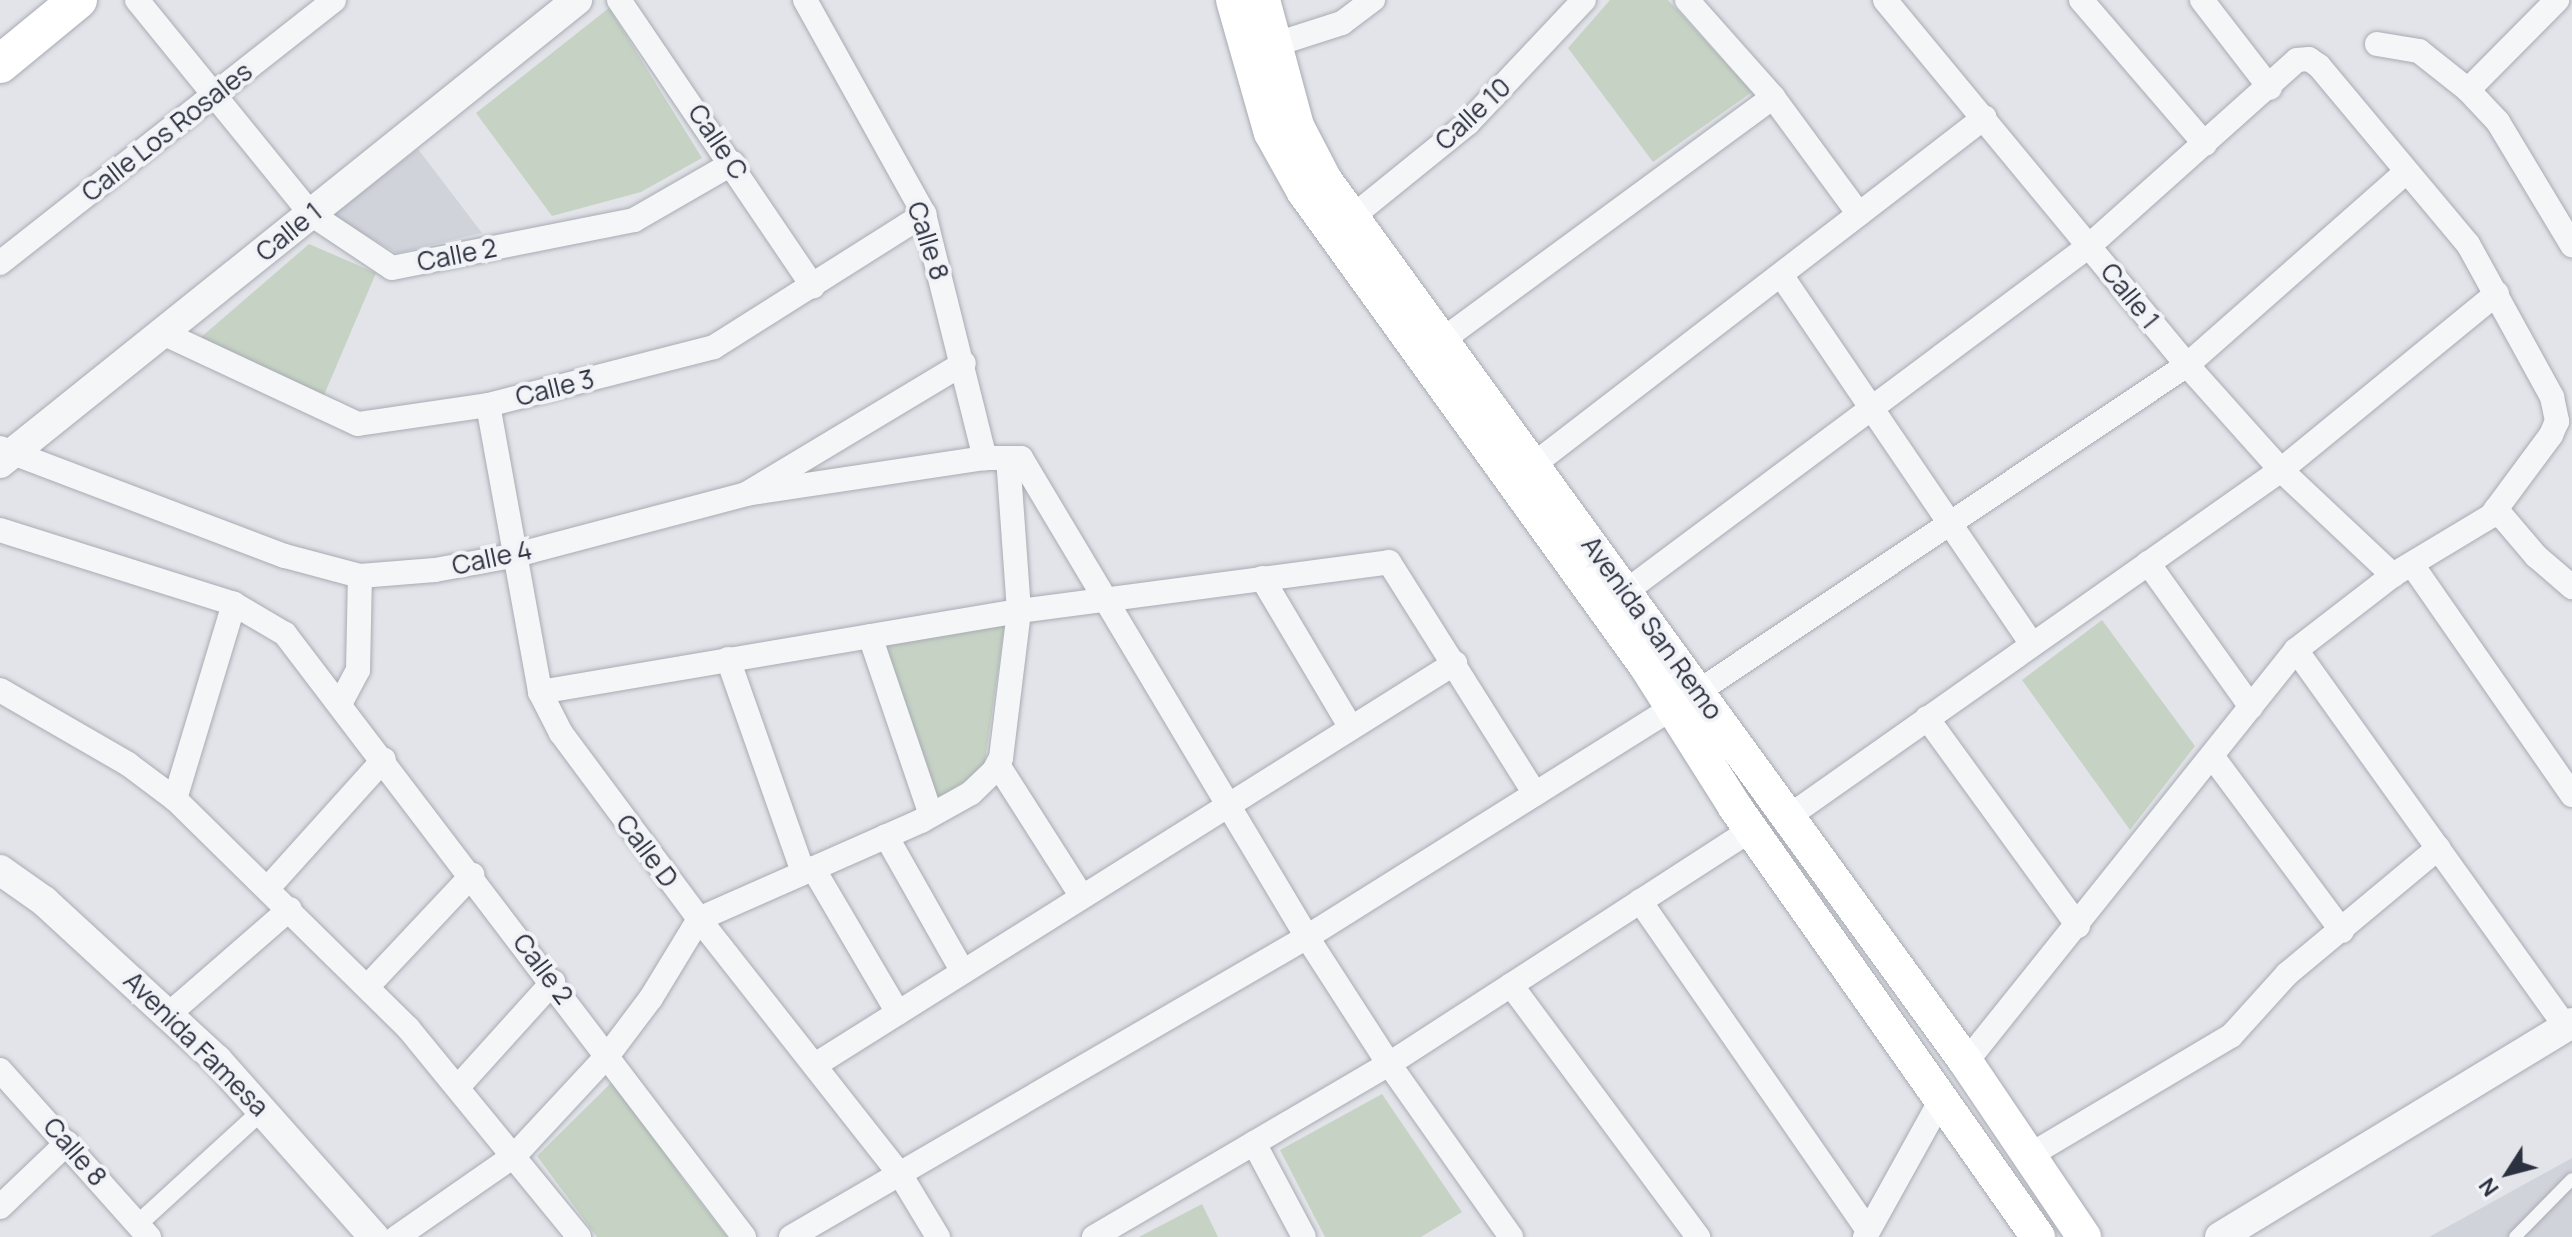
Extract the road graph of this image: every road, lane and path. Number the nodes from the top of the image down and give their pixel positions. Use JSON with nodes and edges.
{"nodes":[{"id":1,"x":37,"y":0,"type":"edge"},
{"id":2,"x":78,"y":0,"type":"edge"},
{"id":3,"x":137,"y":0,"type":"edge"},
{"id":4,"x":334,"y":0,"type":"edge"},
{"id":5,"x":577,"y":0,"type":"edge"},
{"id":6,"x":619,"y":0,"type":"edge"},
{"id":7,"x":805,"y":0,"type":"edge"},
{"id":8,"x":1233,"y":0,"type":"edge"},
{"id":9,"x":1263,"y":0,"type":"edge"},
{"id":10,"x":1373,"y":0,"type":"edge"},
{"id":11,"x":1584,"y":0,"type":"edge"},
{"id":12,"x":1687,"y":0,"type":"edge"},
{"id":13,"x":1885,"y":0,"type":"edge"},
{"id":14,"x":2081,"y":0,"type":"edge"},
{"id":15,"x":2202,"y":0,"type":"edge"},
{"id":16,"x":2557,"y":0,"type":"edge"},
{"id":17,"x":0,"y":30,"type":"edge"},
{"id":18,"x":2377,"y":44,"type":"dead end"},
{"id":19,"x":1261,"y":49,"type":"junction"},
{"id":20,"x":0,"y":64,"type":"edge"},
{"id":21,"x":2270,"y":88,"type":"junction"},
{"id":22,"x":2468,"y":90,"type":"junction"},
{"id":23,"x":214,"y":95,"type":"junction"},
{"id":24,"x":1773,"y":97,"type":"junction"},
{"id":25,"x":1985,"y":117,"type":"junction"},
{"id":26,"x":2205,"y":144,"type":"junction"},
{"id":27,"x":733,"y":163,"type":"junction"},
{"id":28,"x":2406,"y":172,"type":"junction"},
{"id":29,"x":311,"y":214,"type":"junction"},
{"id":30,"x":924,"y":214,"type":"junction"},
{"id":31,"x":1859,"y":214,"type":"junction"},
{"id":32,"x":1352,"y":217,"type":"junction"},
{"id":33,"x":2572,"y":245,"type":"edge"},
{"id":34,"x":2089,"y":246,"type":"junction"},
{"id":35,"x":0,"y":263,"type":"edge"},
{"id":36,"x":1781,"y":275,"type":"junction"},
{"id":37,"x":813,"y":286,"type":"junction"},
{"id":38,"x":2497,"y":293,"type":"junction"},
{"id":39,"x":165,"y":334,"type":"junction"},
{"id":40,"x":1441,"y":341,"type":"junction"},
{"id":41,"x":964,"y":363,"type":"junction"},
{"id":42,"x":2187,"y":365,"type":"junction"},
{"id":43,"x":488,"y":405,"type":"junction"},
{"id":44,"x":1872,"y":408,"type":"junction"},
{"id":45,"x":2562,"y":428,"type":"edge"},
{"id":46,"x":4,"y":454,"type":"edge"},
{"id":47,"x":997,"y":458,"type":"junction"},
{"id":48,"x":1533,"y":465,"type":"junction"},
{"id":49,"x":2281,"y":470,"type":"junction"},
{"id":50,"x":746,"y":494,"type":"junction"},
{"id":51,"x":2496,"y":509,"type":"junction"},
{"id":52,"x":1950,"y":523,"type":"junction"},
{"id":53,"x":0,"y":530,"type":"edge"},
{"id":54,"x":512,"y":556,"type":"junction"},
{"id":55,"x":2148,"y":563,"type":"junction"},
{"id":56,"x":2403,"y":570,"type":"junction"},
{"id":57,"x":360,"y":576,"type":"junction"},
{"id":58,"x":1262,"y":578,"type":"junction"},
{"id":59,"x":2572,"y":587,"type":"edge"},
{"id":60,"x":1625,"y":592,"type":"junction"},
{"id":61,"x":1105,"y":598,"type":"junction"},
{"id":62,"x":234,"y":604,"type":"junction"},
{"id":63,"x":1019,"y":611,"type":"junction"},
{"id":64,"x":870,"y":636,"type":"junction"},
{"id":65,"x":2032,"y":644,"type":"junction"},
{"id":66,"x":2296,"y":650,"type":"junction"},
{"id":67,"x":728,"y":659,"type":"junction"},
{"id":68,"x":1455,"y":663,"type":"junction"},
{"id":69,"x":0,"y":690,"type":"edge"},
{"id":70,"x":540,"y":692,"type":"junction"},
{"id":71,"x":1686,"y":699,"type":"junction"},
{"id":72,"x":341,"y":702,"type":"junction"},
{"id":73,"x":2251,"y":707,"type":"junction"},
{"id":74,"x":1927,"y":718,"type":"junction"},
{"id":75,"x":1351,"y":728,"type":"junction"},
{"id":76,"x":2212,"y":756,"type":"junction"},
{"id":77,"x":384,"y":759,"type":"junction"},
{"id":78,"x":998,"y":765,"type":"junction"},
{"id":79,"x":1535,"y":794,"type":"junction"},
{"id":80,"x":2572,"y":795,"type":"edge"},
{"id":81,"x":175,"y":799,"type":"junction"},
{"id":82,"x":1229,"y":804,"type":"junction"},
{"id":83,"x":931,"y":815,"type":"junction"},
{"id":84,"x":1788,"y":817,"type":"junction"},
{"id":85,"x":1751,"y":830,"type":"junction"},
{"id":86,"x":886,"y":836,"type":"junction"},
{"id":87,"x":2438,"y":848,"type":"junction"},
{"id":88,"x":0,"y":870,"type":"edge"},
{"id":89,"x":808,"y":870,"type":"junction"},
{"id":90,"x":472,"y":875,"type":"junction"},
{"id":91,"x":268,"y":888,"type":"junction"},
{"id":92,"x":1082,"y":897,"type":"junction"},
{"id":93,"x":1640,"y":901,"type":"junction"},
{"id":94,"x":290,"y":909,"type":"junction"},
{"id":95,"x":699,"y":919,"type":"junction"},
{"id":96,"x":2078,"y":926,"type":"junction"},
{"id":97,"x":2342,"y":931,"type":"junction"},
{"id":98,"x":1307,"y":937,"type":"junction"},
{"id":99,"x":963,"y":972,"type":"junction"},
{"id":100,"x":553,"y":982,"type":"junction"},
{"id":101,"x":1511,"y":985,"type":"junction"},
{"id":102,"x":367,"y":987,"type":"junction"},
{"id":103,"x":898,"y":1013,"type":"junction"},
{"id":104,"x":169,"y":1014,"type":"junction"},
{"id":105,"x":2569,"y":1025,"type":"edge"},
{"id":106,"x":608,"y":1055,"type":"junction"},
{"id":107,"x":1966,"y":1062,"type":"junction"},
{"id":108,"x":1389,"y":1064,"type":"junction"},
{"id":109,"x":815,"y":1065,"type":"junction"},
{"id":110,"x":0,"y":1070,"type":"edge"},
{"id":111,"x":458,"y":1087,"type":"junction"},
{"id":112,"x":1943,"y":1096,"type":"junction"},
{"id":113,"x":264,"y":1109,"type":"junction"},
{"id":114,"x":67,"y":1143,"type":"junction"},
{"id":115,"x":1254,"y":1143,"type":"junction"},
{"id":116,"x":2032,"y":1154,"type":"junction"},
{"id":117,"x":515,"y":1155,"type":"junction"},
{"id":118,"x":900,"y":1174,"type":"junction"},
{"id":119,"x":2572,"y":1179,"type":"edge"},
{"id":120,"x":0,"y":1207,"type":"edge"},
{"id":121,"x":143,"y":1231,"type":"edge"},
{"id":122,"x":1865,"y":1232,"type":"edge"},
{"id":123,"x":374,"y":1237,"type":"edge"},
{"id":124,"x":397,"y":1237,"type":"edge"},
{"id":125,"x":579,"y":1237,"type":"edge"},
{"id":126,"x":744,"y":1237,"type":"edge"},
{"id":127,"x":791,"y":1237,"type":"edge"},
{"id":128,"x":938,"y":1237,"type":"edge"},
{"id":129,"x":1094,"y":1237,"type":"edge"},
{"id":130,"x":1304,"y":1237,"type":"edge"},
{"id":131,"x":1511,"y":1237,"type":"edge"},
{"id":132,"x":1698,"y":1237,"type":"edge"},
{"id":133,"x":2038,"y":1237,"type":"edge"},
{"id":134,"x":2084,"y":1237,"type":"edge"},
{"id":135,"x":2220,"y":1237,"type":"edge"},
{"id":136,"x":2515,"y":1237,"type":"edge"}],
"edges":[{"from":1,"to":17,"type":"highway"},
{"from":2,"to":20,"type":"highway"},
{"from":3,"to":23,"type":"street","name":"Calle 2"},
{"from":4,"to":23,"type":"street","name":"Calle Los Rosales"},
{"from":5,"to":29,"type":"street","name":"Calle 1"},
{"from":6,"to":27,"type":"street","name":"Calle C"},
{"from":7,"to":30,"type":"street","name":"Calle 8"},
{"from":8,"to":19,"type":"main road","name":"Avenida San Remo"},
{"from":9,"to":19,"type":"main road","name":"Avenida San Remo"},
{"from":10,"to":19,"type":"street"},
{"from":11,"to":32,"type":"street","name":"Calle 10"},
{"from":12,"to":24,"type":"street"},
{"from":13,"to":25,"type":"street","name":"Calle 1"},
{"from":14,"to":26,"type":"street"},
{"from":15,"to":21,"type":"street"},
{"from":16,"to":22,"type":"street"},
{"from":18,"to":22,"type":"street"},
{"from":19,"to":32,"type":"main road","name":"Avenida San Remo"},
{"from":19,"to":71,"type":"main road","name":"Avenida San Remo"},
{"from":21,"to":26,"type":"street"},
{"from":21,"to":28,"type":"street"},
{"from":22,"to":33,"type":"street"},
{"from":23,"to":29,"type":"street","name":"Calle 2"},
{"from":23,"to":35,"type":"street","name":"Calle Los Rosales"},
{"from":24,"to":31,"type":"street"},
{"from":24,"to":40,"type":"street"},
{"from":25,"to":31,"type":"street"},
{"from":25,"to":34,"type":"street","name":"Calle 1"},
{"from":26,"to":34,"type":"street"},
{"from":27,"to":29,"type":"street","name":"Calle 2"},
{"from":27,"to":37,"type":"street","name":"Calle C"},
{"from":28,"to":38,"type":"street"},
{"from":28,"to":42,"type":"street"},
{"from":29,"to":39,"type":"street","name":"Calle 1"},
{"from":30,"to":37,"type":"street","name":"Calle 3"},
{"from":30,"to":41,"type":"street","name":"Calle 8"},
{"from":31,"to":36,"type":"street"},
{"from":32,"to":40,"type":"main road","name":"Avenida San Remo"},
{"from":34,"to":42,"type":"street","name":"Calle 1"},
{"from":34,"to":44,"type":"street"},
{"from":36,"to":44,"type":"street"},
{"from":36,"to":48,"type":"street"},
{"from":37,"to":43,"type":"street","name":"Calle 3"},
{"from":38,"to":45,"type":"street"},
{"from":38,"to":49,"type":"street"},
{"from":39,"to":43,"type":"street","name":"Calle 3"},
{"from":39,"to":46,"type":"street","name":"Calle 1"},
{"from":40,"to":48,"type":"main road","name":"Avenida San Remo"},
{"from":41,"to":47,"type":"street","name":"Calle 8"},
{"from":41,"to":50,"type":"street","name":"Calle 4"},
{"from":42,"to":49,"type":"street","name":"Calle 1"},
{"from":42,"to":52,"type":"street"},
{"from":43,"to":54,"type":"street","name":"Calle D"},
{"from":44,"to":52,"type":"street"},
{"from":44,"to":60,"type":"street"},
{"from":45,"to":51,"type":"street"},
{"from":46,"to":57,"type":"street","name":"Calle 4"},
{"from":47,"to":50,"type":"street"},
{"from":47,"to":61,"type":"street"},
{"from":47,"to":63,"type":"street","name":"Calle 8"},
{"from":48,"to":60,"type":"main road","name":"Avenida San Remo"},
{"from":49,"to":55,"type":"street"},
{"from":49,"to":56,"type":"street","name":"Calle 1"},
{"from":50,"to":54,"type":"street","name":"Calle 4"},
{"from":51,"to":56,"type":"street"},
{"from":51,"to":59,"type":"street"},
{"from":52,"to":65,"type":"street"},
{"from":52,"to":71,"type":"street"},
{"from":53,"to":62,"type":"street","name":"Calle 2"},
{"from":54,"to":57,"type":"street","name":"Calle 4"},
{"from":54,"to":70,"type":"street","name":"Calle D"},
{"from":55,"to":65,"type":"street"},
{"from":55,"to":73,"type":"street"},
{"from":56,"to":66,"type":"street"},
{"from":56,"to":80,"type":"street","name":"Calle 1"},
{"from":57,"to":72,"type":"street"},
{"from":58,"to":61,"type":"street"},
{"from":58,"to":68,"type":"street"},
{"from":58,"to":75,"type":"street"},
{"from":60,"to":71,"type":"main road","name":"Avenida San Remo"},
{"from":61,"to":63,"type":"street"},
{"from":61,"to":82,"type":"street"},
{"from":62,"to":72,"type":"street","name":"Calle 2"},
{"from":62,"to":81,"type":"street"},
{"from":63,"to":64,"type":"street"},
{"from":63,"to":78,"type":"street","name":"Calle 8"},
{"from":64,"to":67,"type":"street"},
{"from":64,"to":83,"type":"street"},
{"from":65,"to":74,"type":"street"},
{"from":66,"to":73,"type":"street"},
{"from":66,"to":87,"type":"street"},
{"from":67,"to":70,"type":"street"},
{"from":67,"to":89,"type":"street"},
{"from":68,"to":75,"type":"street"},
{"from":68,"to":79,"type":"street"},
{"from":69,"to":81,"type":"street"},
{"from":70,"to":95,"type":"street","name":"Calle D"},
{"from":71,"to":79,"type":"street"},
{"from":71,"to":84,"type":"main road","name":"Avenida San Remo"},
{"from":71,"to":85,"type":"main road","name":"Avenida San Remo"},
{"from":72,"to":77,"type":"street","name":"Calle 2"},
{"from":73,"to":76,"type":"street"},
{"from":74,"to":84,"type":"street"},
{"from":74,"to":96,"type":"street"},
{"from":75,"to":82,"type":"street"},
{"from":76,"to":96,"type":"street"},
{"from":76,"to":97,"type":"street"},
{"from":77,"to":90,"type":"street","name":"Calle 2"},
{"from":77,"to":91,"type":"street"},
{"from":78,"to":83,"type":"street"},
{"from":78,"to":92,"type":"street"},
{"from":79,"to":98,"type":"street"},
{"from":81,"to":91,"type":"street"},
{"from":82,"to":92,"type":"street"},
{"from":82,"to":98,"type":"street"},
{"from":83,"to":86,"type":"street"},
{"from":84,"to":107,"type":"main road","name":"Avenida San Remo"},
{"from":85,"to":93,"type":"street"},
{"from":85,"to":112,"type":"main road","name":"Avenida San Remo"},
{"from":86,"to":89,"type":"street"},
{"from":86,"to":99,"type":"street"},
{"from":87,"to":97,"type":"street"},
{"from":87,"to":105,"type":"street"},
{"from":88,"to":104,"type":"street","name":"Avenida Famesa"},
{"from":89,"to":95,"type":"street"},
{"from":89,"to":103,"type":"street"},
{"from":90,"to":100,"type":"street","name":"Calle 2"},
{"from":90,"to":102,"type":"street"},
{"from":91,"to":94,"type":"street"},
{"from":92,"to":99,"type":"street"},
{"from":93,"to":101,"type":"street"},
{"from":93,"to":122,"type":"street"},
{"from":94,"to":102,"type":"street"},
{"from":94,"to":104,"type":"street"},
{"from":95,"to":106,"type":"street"},
{"from":95,"to":109,"type":"street","name":"Calle D"},
{"from":96,"to":107,"type":"street"},
{"from":97,"to":116,"type":"street"},
{"from":98,"to":108,"type":"street"},
{"from":98,"to":118,"type":"street"},
{"from":99,"to":103,"type":"street"},
{"from":100,"to":106,"type":"street","name":"Calle 2"},
{"from":100,"to":111,"type":"street"},
{"from":101,"to":108,"type":"street"},
{"from":101,"to":132,"type":"street"},
{"from":102,"to":111,"type":"street"},
{"from":103,"to":109,"type":"street"},
{"from":104,"to":113,"type":"street","name":"Avenida Famesa"},
{"from":105,"to":135,"type":"street"},
{"from":106,"to":117,"type":"street"},
{"from":106,"to":126,"type":"street","name":"Calle 2"},
{"from":107,"to":116,"type":"main road","name":"Avenida San Remo"},
{"from":108,"to":115,"type":"street"},
{"from":108,"to":131,"type":"street"},
{"from":109,"to":118,"type":"street","name":"Calle D"},
{"from":110,"to":114,"type":"street","name":"Calle 8"},
{"from":111,"to":117,"type":"street"},
{"from":112,"to":122,"type":"street"},
{"from":112,"to":133,"type":"main road","name":"Avenida San Remo"},
{"from":113,"to":121,"type":"street"},
{"from":113,"to":123,"type":"street","name":"Avenida Famesa"},
{"from":114,"to":120,"type":"street"},
{"from":114,"to":121,"type":"street","name":"Calle 8"},
{"from":115,"to":129,"type":"street"},
{"from":115,"to":130,"type":"street"},
{"from":116,"to":134,"type":"main road","name":"Avenida San Remo"},
{"from":117,"to":124,"type":"street"},
{"from":117,"to":125,"type":"street"},
{"from":118,"to":127,"type":"street"},
{"from":118,"to":128,"type":"street","name":"Calle D"},
{"from":119,"to":136,"type":"lane"}]}
